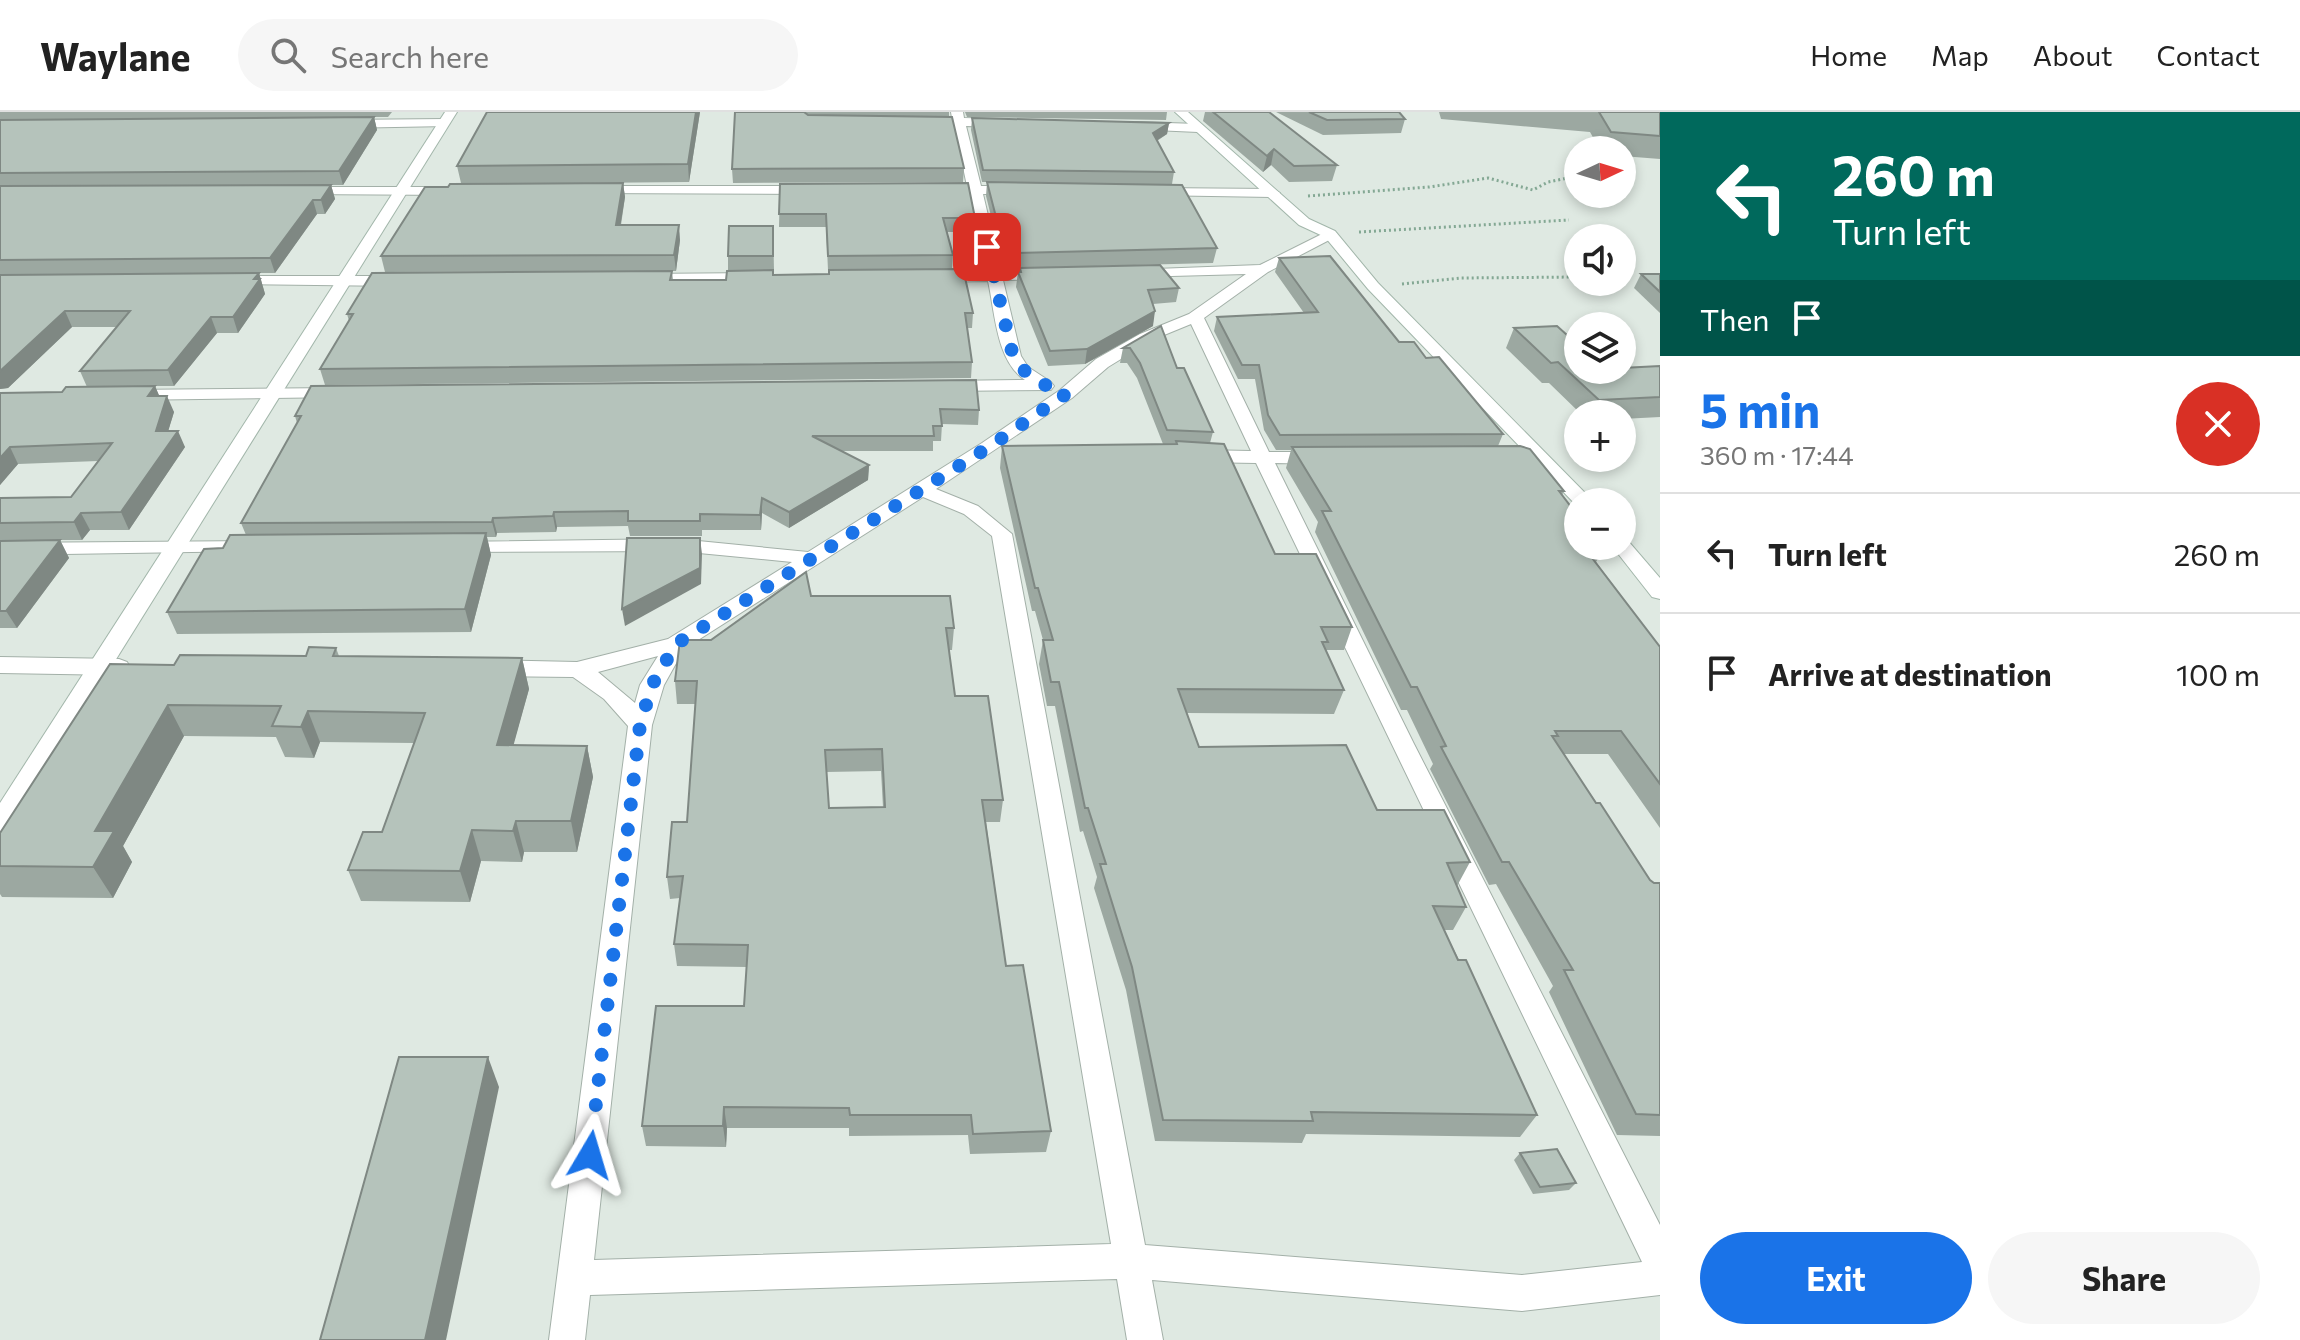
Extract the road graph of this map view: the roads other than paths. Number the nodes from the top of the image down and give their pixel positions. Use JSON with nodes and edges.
{"nodes":[{"id":1,"x":1181,"y":112,"type":"edge"},
{"id":2,"x":958,"y":117,"type":"edge"},
{"id":3,"x":447,"y":118,"type":"edge"},
{"id":4,"x":914,"y":121,"type":"edge"},
{"id":5,"x":1023,"y":123,"type":"edge"},
{"id":6,"x":333,"y":124,"type":"edge"},
{"id":7,"x":1118,"y":125,"type":"edge"},
{"id":8,"x":1198,"y":128,"type":"junction"},
{"id":9,"x":975,"y":189,"type":"junction"},
{"id":10,"x":832,"y":190,"type":"edge"},
{"id":11,"x":927,"y":190,"type":"edge"},
{"id":12,"x":1038,"y":190,"type":"edge"},
{"id":13,"x":401,"y":191,"type":"junction"},
{"id":14,"x":465,"y":191,"type":"edge"},
{"id":15,"x":576,"y":191,"type":"edge"},
{"id":16,"x":293,"y":192,"type":"edge"},
{"id":17,"x":1147,"y":192,"type":"edge"},
{"id":18,"x":1276,"y":196,"type":"junction"},
{"id":19,"x":1330,"y":234,"type":"junction"},
{"id":20,"x":1263,"y":269,"type":"junction"},
{"id":21,"x":1120,"y":273,"type":"edge"},
{"id":22,"x":1072,"y":274,"type":"edge"},
{"id":23,"x":992,"y":276,"type":"junction"},
{"id":24,"x":913,"y":277,"type":"edge"},
{"id":25,"x":771,"y":278,"type":"edge"},
{"id":26,"x":628,"y":279,"type":"edge"},
{"id":27,"x":219,"y":281,"type":"edge"},
{"id":28,"x":343,"y":281,"type":"junction"},
{"id":29,"x":407,"y":281,"type":"edge"},
{"id":30,"x":1195,"y":317,"type":"junction"},
{"id":31,"x":1043,"y":385,"type":"junction"},
{"id":32,"x":933,"y":386,"type":"edge"},
{"id":33,"x":353,"y":392,"type":"edge"},
{"id":34,"x":275,"y":393,"type":"junction"},
{"id":35,"x":1066,"y":394,"type":"junction"},
{"id":36,"x":107,"y":395,"type":"edge"},
{"id":37,"x":989,"y":447,"type":"junction"},
{"id":38,"x":1019,"y":448,"type":"edge"},
{"id":39,"x":1187,"y":455,"type":"edge"},
{"id":40,"x":1341,"y":457,"type":"edge"},
{"id":41,"x":1511,"y":458,"type":"edge"},
{"id":42,"x":1542,"y":458,"type":"junction"},
{"id":43,"x":1263,"y":459,"type":"junction"},
{"id":44,"x":1571,"y":488,"type":"edge"},
{"id":45,"x":920,"y":489,"type":"junction"},
{"id":46,"x":269,"y":547,"type":"edge"},
{"id":47,"x":441,"y":547,"type":"edge"},
{"id":48,"x":175,"y":548,"type":"junction"},
{"id":49,"x":0,"y":549,"type":"edge"},
{"id":50,"x":810,"y":558,"type":"junction"},
{"id":51,"x":1634,"y":560,"type":"edge"},
{"id":52,"x":1660,"y":592,"type":"edge"},
{"id":53,"x":676,"y":644,"type":"junction"},
{"id":54,"x":0,"y":665,"type":"edge"},
{"id":55,"x":100,"y":667,"type":"junction"},
{"id":56,"x":144,"y":667,"type":"edge"},
{"id":57,"x":466,"y":667,"type":"edge"},
{"id":58,"x":577,"y":670,"type":"junction"},
{"id":59,"x":640,"y":725,"type":"junction"},
{"id":60,"x":0,"y":824,"type":"edge"},
{"id":61,"x":1130,"y":1261,"type":"junction"},
{"id":62,"x":1660,"y":1261,"type":"edge"},
{"id":63,"x":1660,"y":1277,"type":"edge"},
{"id":64,"x":576,"y":1278,"type":"junction"},
{"id":65,"x":567,"y":1340,"type":"edge"},
{"id":66,"x":1145,"y":1340,"type":"edge"}],
"edges":[{"from":1,"to":8,"type":"street"},
{"from":2,"to":4,"type":"street"},
{"from":2,"to":5,"type":"street"},
{"from":2,"to":9,"type":"street"},
{"from":3,"to":6,"type":"street"},
{"from":3,"to":13,"type":"street"},
{"from":7,"to":8,"type":"street"},
{"from":8,"to":18,"type":"street"},
{"from":9,"to":11,"type":"street"},
{"from":9,"to":12,"type":"street"},
{"from":9,"to":23,"type":"street"},
{"from":10,"to":15,"type":"street"},
{"from":13,"to":14,"type":"street"},
{"from":13,"to":16,"type":"street"},
{"from":13,"to":28,"type":"street"},
{"from":17,"to":18,"type":"street"},
{"from":18,"to":19,"type":"street"},
{"from":19,"to":20,"type":"street"},
{"from":19,"to":42,"type":"street"},
{"from":20,"to":21,"type":"street"},
{"from":20,"to":30,"type":"street"},
{"from":22,"to":23,"type":"street"},
{"from":23,"to":24,"type":"street"},
{"from":23,"to":31,"type":"street"},
{"from":25,"to":26,"type":"street"},
{"from":27,"to":28,"type":"street"},
{"from":28,"to":29,"type":"street"},
{"from":28,"to":34,"type":"street"},
{"from":30,"to":35,"type":"street"},
{"from":30,"to":43,"type":"street"},
{"from":31,"to":32,"type":"street"},
{"from":31,"to":35,"type":"street"},
{"from":33,"to":34,"type":"street"},
{"from":34,"to":36,"type":"street"},
{"from":34,"to":48,"type":"street"},
{"from":35,"to":37,"type":"street"},
{"from":37,"to":38,"type":"street"},
{"from":37,"to":45,"type":"street"},
{"from":39,"to":43,"type":"street"},
{"from":40,"to":43,"type":"street"},
{"from":41,"to":42,"type":"street"},
{"from":42,"to":44,"type":"street"},
{"from":43,"to":62,"type":"street"},
{"from":45,"to":50,"type":"street"},
{"from":45,"to":61,"type":"street"},
{"from":46,"to":48,"type":"street"},
{"from":47,"to":50,"type":"street"},
{"from":48,"to":49,"type":"street"},
{"from":48,"to":55,"type":"street"},
{"from":50,"to":53,"type":"street"},
{"from":51,"to":52,"type":"street"},
{"from":53,"to":58,"type":"street"},
{"from":53,"to":59,"type":"street"},
{"from":54,"to":55,"type":"street"},
{"from":55,"to":56,"type":"street"},
{"from":55,"to":60,"type":"street"},
{"from":57,"to":58,"type":"street"},
{"from":58,"to":59,"type":"street"},
{"from":59,"to":64,"type":"street"},
{"from":61,"to":63,"type":"street"},
{"from":61,"to":64,"type":"street"},
{"from":61,"to":66,"type":"street"},
{"from":64,"to":65,"type":"street"}]}
